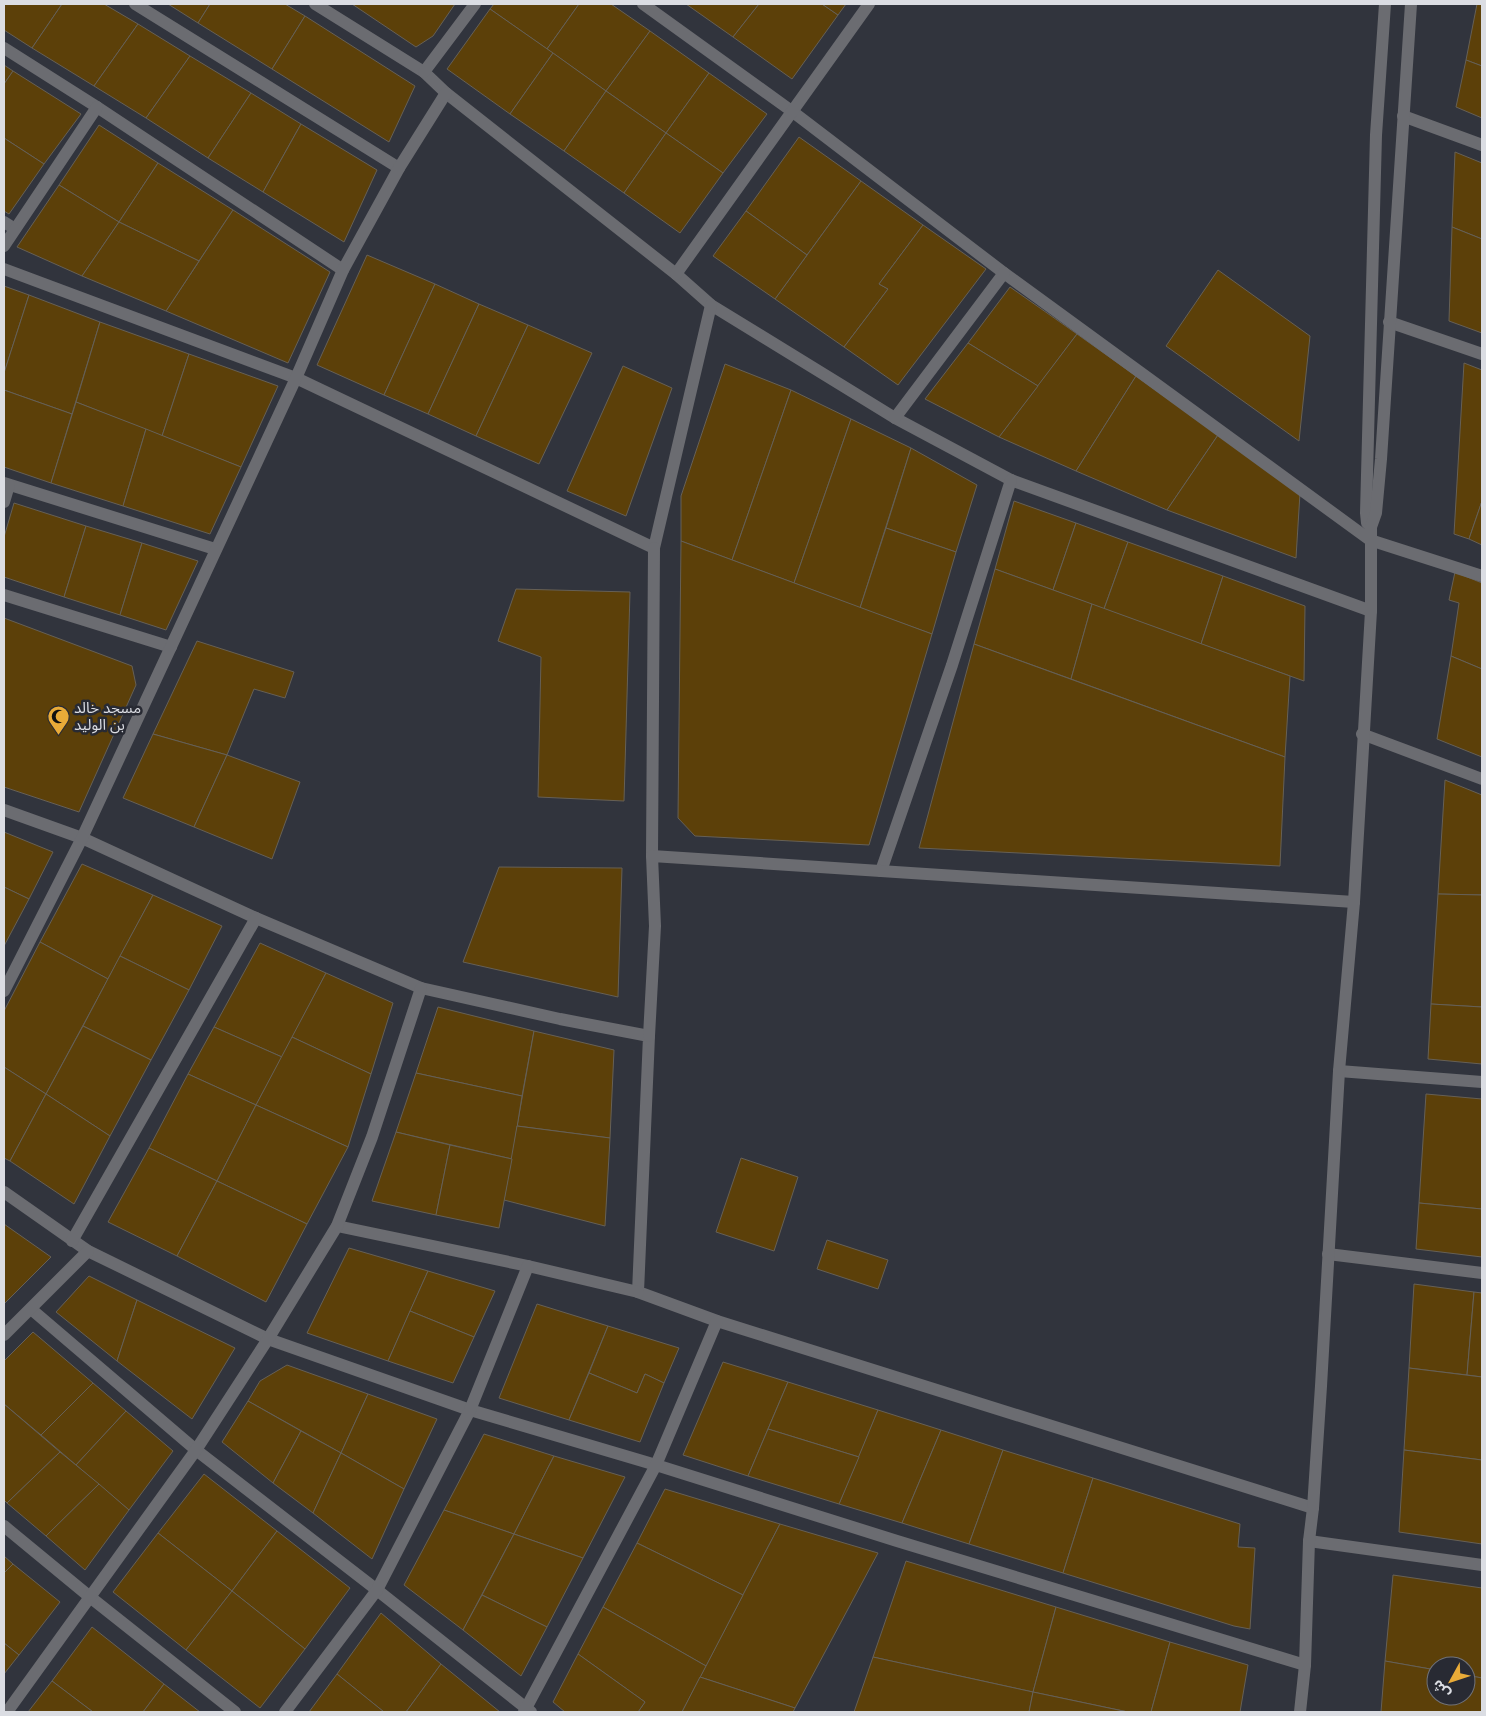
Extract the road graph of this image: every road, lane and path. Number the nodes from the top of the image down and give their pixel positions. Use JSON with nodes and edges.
{"nodes":[{"id":1,"x":135,"y":4,"type":"edge"},
{"id":2,"x":315,"y":4,"type":"edge"},
{"id":3,"x":475,"y":4,"type":"edge"},
{"id":4,"x":643,"y":4,"type":"edge"},
{"id":5,"x":869,"y":4,"type":"edge"},
{"id":6,"x":1385,"y":4,"type":"edge"},
{"id":7,"x":1411,"y":4,"type":"edge"},
{"id":8,"x":4,"y":48,"type":"edge"},
{"id":9,"x":424,"y":72,"type":"junction"},
{"id":10,"x":446,"y":93,"type":"junction"},
{"id":11,"x":97,"y":107,"type":"junction"},
{"id":12,"x":793,"y":112,"type":"junction"},
{"id":13,"x":1403,"y":116,"type":"junction"},
{"id":14,"x":1482,"y":145,"type":"edge"},
{"id":15,"x":399,"y":168,"type":"junction"},
{"id":16,"x":9,"y":226,"type":"edge"},
{"id":17,"x":4,"y":246,"type":"edge"},
{"id":18,"x":4,"y":269,"type":"edge"},
{"id":19,"x":343,"y":270,"type":"junction"},
{"id":20,"x":1004,"y":273,"type":"junction"},
{"id":21,"x":676,"y":274,"type":"junction"},
{"id":22,"x":711,"y":305,"type":"junction"},
{"id":23,"x":1389,"y":322,"type":"junction"},
{"id":24,"x":1482,"y":354,"type":"edge"},
{"id":25,"x":296,"y":378,"type":"junction"},
{"id":26,"x":895,"y":418,"type":"junction"},
{"id":27,"x":1011,"y":480,"type":"junction"},
{"id":28,"x":6,"y":484,"type":"edge"},
{"id":29,"x":4,"y":502,"type":"edge"},
{"id":30,"x":1370,"y":533,"type":"junction"},
{"id":31,"x":654,"y":548,"type":"junction"},
{"id":32,"x":215,"y":549,"type":"junction"},
{"id":33,"x":1482,"y":576,"type":"edge"},
{"id":34,"x":4,"y":595,"type":"edge"},
{"id":35,"x":1371,"y":611,"type":"junction"},
{"id":36,"x":171,"y":647,"type":"junction"},
{"id":37,"x":1362,"y":734,"type":"junction"},
{"id":38,"x":1482,"y":779,"type":"edge"},
{"id":39,"x":4,"y":810,"type":"edge"},
{"id":40,"x":82,"y":838,"type":"junction"},
{"id":41,"x":652,"y":856,"type":"junction"},
{"id":42,"x":881,"y":871,"type":"junction"},
{"id":43,"x":1354,"y":902,"type":"junction"},
{"id":44,"x":256,"y":918,"type":"junction"},
{"id":45,"x":421,"y":988,"type":"junction"},
{"id":46,"x":4,"y":991,"type":"edge"},
{"id":47,"x":649,"y":1036,"type":"junction"},
{"id":48,"x":1339,"y":1071,"type":"junction"},
{"id":49,"x":1482,"y":1082,"type":"edge"},
{"id":50,"x":4,"y":1192,"type":"edge"},
{"id":51,"x":337,"y":1226,"type":"junction"},
{"id":52,"x":72,"y":1241,"type":"junction"},
{"id":53,"x":88,"y":1251,"type":"junction"},
{"id":54,"x":1328,"y":1254,"type":"junction"},
{"id":55,"x":528,"y":1266,"type":"junction"},
{"id":56,"x":1482,"y":1273,"type":"edge"},
{"id":57,"x":638,"y":1292,"type":"junction"},
{"id":58,"x":31,"y":1309,"type":"junction"},
{"id":59,"x":717,"y":1321,"type":"junction"},
{"id":60,"x":4,"y":1335,"type":"edge"},
{"id":61,"x":268,"y":1339,"type":"junction"},
{"id":62,"x":470,"y":1410,"type":"junction"},
{"id":63,"x":196,"y":1450,"type":"junction"},
{"id":64,"x":656,"y":1465,"type":"junction"},
{"id":65,"x":1313,"y":1508,"type":"junction"},
{"id":66,"x":4,"y":1526,"type":"edge"},
{"id":67,"x":1309,"y":1541,"type":"junction"},
{"id":68,"x":1482,"y":1565,"type":"edge"},
{"id":69,"x":377,"y":1590,"type":"junction"},
{"id":70,"x":90,"y":1597,"type":"junction"},
{"id":71,"x":1305,"y":1665,"type":"junction"},
{"id":72,"x":527,"y":1711,"type":"edge"},
{"id":73,"x":7,"y":1712,"type":"edge"},
{"id":74,"x":234,"y":1712,"type":"edge"},
{"id":75,"x":285,"y":1712,"type":"edge"},
{"id":76,"x":1300,"y":1712,"type":"edge"}],
"edges":[{"from":1,"to":15,"type":"street"},
{"from":2,"to":9,"type":"street"},
{"from":3,"to":9,"type":"street"},
{"from":4,"to":12,"type":"street"},
{"from":5,"to":12,"type":"street"},
{"from":6,"to":30,"type":"street"},
{"from":7,"to":13,"type":"street"},
{"from":8,"to":11,"type":"street"},
{"from":9,"to":10,"type":"street"},
{"from":10,"to":15,"type":"street"},
{"from":10,"to":21,"type":"street"},
{"from":11,"to":16,"type":"street"},
{"from":11,"to":19,"type":"street"},
{"from":12,"to":20,"type":"street"},
{"from":12,"to":21,"type":"street"},
{"from":13,"to":14,"type":"street"},
{"from":13,"to":23,"type":"street"},
{"from":15,"to":19,"type":"street"},
{"from":16,"to":17,"type":"street"},
{"from":18,"to":25,"type":"street"},
{"from":19,"to":25,"type":"street"},
{"from":20,"to":26,"type":"street"},
{"from":20,"to":30,"type":"street"},
{"from":21,"to":22,"type":"street"},
{"from":22,"to":26,"type":"street"},
{"from":22,"to":31,"type":"street"},
{"from":23,"to":24,"type":"street"},
{"from":23,"to":30,"type":"street"},
{"from":25,"to":31,"type":"street"},
{"from":25,"to":32,"type":"street"},
{"from":26,"to":27,"type":"street"},
{"from":27,"to":35,"type":"street"},
{"from":27,"to":42,"type":"street"},
{"from":28,"to":29,"type":"street"},
{"from":28,"to":32,"type":"street"},
{"from":30,"to":33,"type":"street"},
{"from":30,"to":35,"type":"street"},
{"from":31,"to":41,"type":"street"},
{"from":32,"to":36,"type":"street"},
{"from":34,"to":36,"type":"street"},
{"from":35,"to":37,"type":"street"},
{"from":36,"to":40,"type":"street"},
{"from":37,"to":38,"type":"street"},
{"from":37,"to":43,"type":"street"},
{"from":39,"to":40,"type":"street"},
{"from":40,"to":44,"type":"street"},
{"from":40,"to":46,"type":"street"},
{"from":41,"to":42,"type":"street"},
{"from":41,"to":47,"type":"street"},
{"from":42,"to":43,"type":"street"},
{"from":43,"to":48,"type":"street"},
{"from":44,"to":45,"type":"street"},
{"from":44,"to":52,"type":"street"},
{"from":45,"to":47,"type":"street"},
{"from":45,"to":51,"type":"street"},
{"from":47,"to":57,"type":"street"},
{"from":48,"to":49,"type":"street"},
{"from":48,"to":54,"type":"street"},
{"from":50,"to":52,"type":"street"},
{"from":51,"to":55,"type":"street"},
{"from":51,"to":61,"type":"street"},
{"from":52,"to":53,"type":"street"},
{"from":53,"to":58,"type":"street"},
{"from":53,"to":61,"type":"street"},
{"from":54,"to":56,"type":"street"},
{"from":54,"to":65,"type":"street"},
{"from":55,"to":57,"type":"street"},
{"from":55,"to":62,"type":"street"},
{"from":57,"to":59,"type":"street"},
{"from":58,"to":60,"type":"street"},
{"from":58,"to":63,"type":"street"},
{"from":59,"to":64,"type":"street"},
{"from":59,"to":65,"type":"street"},
{"from":61,"to":62,"type":"street"},
{"from":61,"to":63,"type":"street"},
{"from":62,"to":64,"type":"street"},
{"from":62,"to":69,"type":"street"},
{"from":63,"to":69,"type":"street"},
{"from":63,"to":70,"type":"street"},
{"from":64,"to":71,"type":"street"},
{"from":64,"to":72,"type":"street"},
{"from":65,"to":67,"type":"street"},
{"from":66,"to":70,"type":"street"},
{"from":67,"to":68,"type":"street"},
{"from":67,"to":71,"type":"street"},
{"from":69,"to":72,"type":"street"},
{"from":69,"to":75,"type":"street"},
{"from":70,"to":73,"type":"street"},
{"from":70,"to":74,"type":"street"},
{"from":71,"to":76,"type":"street"}]}
